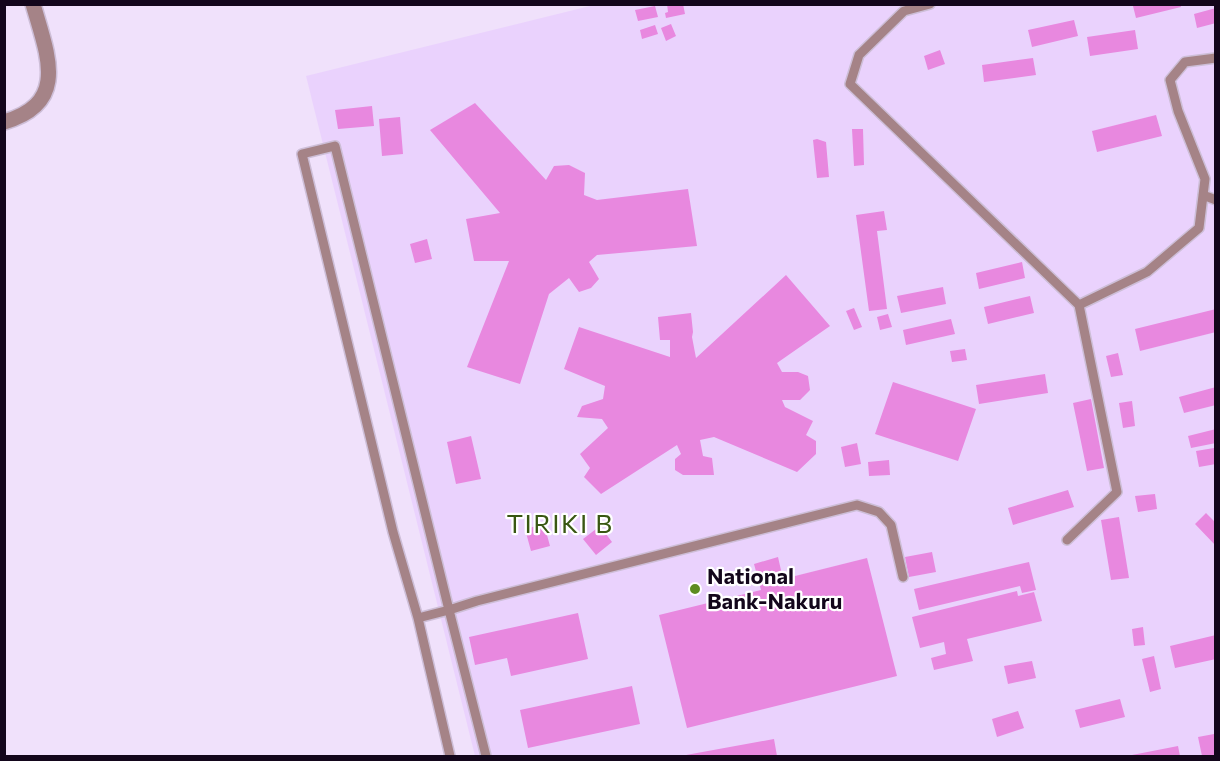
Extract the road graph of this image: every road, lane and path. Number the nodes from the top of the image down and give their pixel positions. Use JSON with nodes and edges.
{"nodes":[{"id":1,"x":33,"y":4,"type":"edge"},
{"id":2,"x":930,"y":4,"type":"edge"},
{"id":3,"x":1215,"y":58,"type":"edge"},
{"id":4,"x":4,"y":122,"type":"edge"},
{"id":5,"x":1203,"y":195,"type":"junction"},
{"id":6,"x":1215,"y":200,"type":"edge"},
{"id":7,"x":1079,"y":305,"type":"junction"},
{"id":8,"x":1067,"y":540,"type":"dead end"},
{"id":9,"x":903,"y":577,"type":"dead end"},
{"id":10,"x":449,"y":610,"type":"junction"},
{"id":11,"x":418,"y":618,"type":"junction"},
{"id":12,"x":450,"y":756,"type":"edge"},
{"id":13,"x":486,"y":756,"type":"edge"}],
"edges":[{"from":1,"to":4,"type":"street"},
{"from":2,"to":7,"type":"lane"},
{"from":3,"to":5,"type":"lane"},
{"from":5,"to":6,"type":"lane"},
{"from":5,"to":7,"type":"lane"},
{"from":7,"to":8,"type":"lane"},
{"from":9,"to":10,"type":"lane"},
{"from":10,"to":11,"type":"lane"},
{"from":10,"to":11,"type":"lane"},
{"from":10,"to":13,"type":"lane"},
{"from":11,"to":12,"type":"lane"}]}
